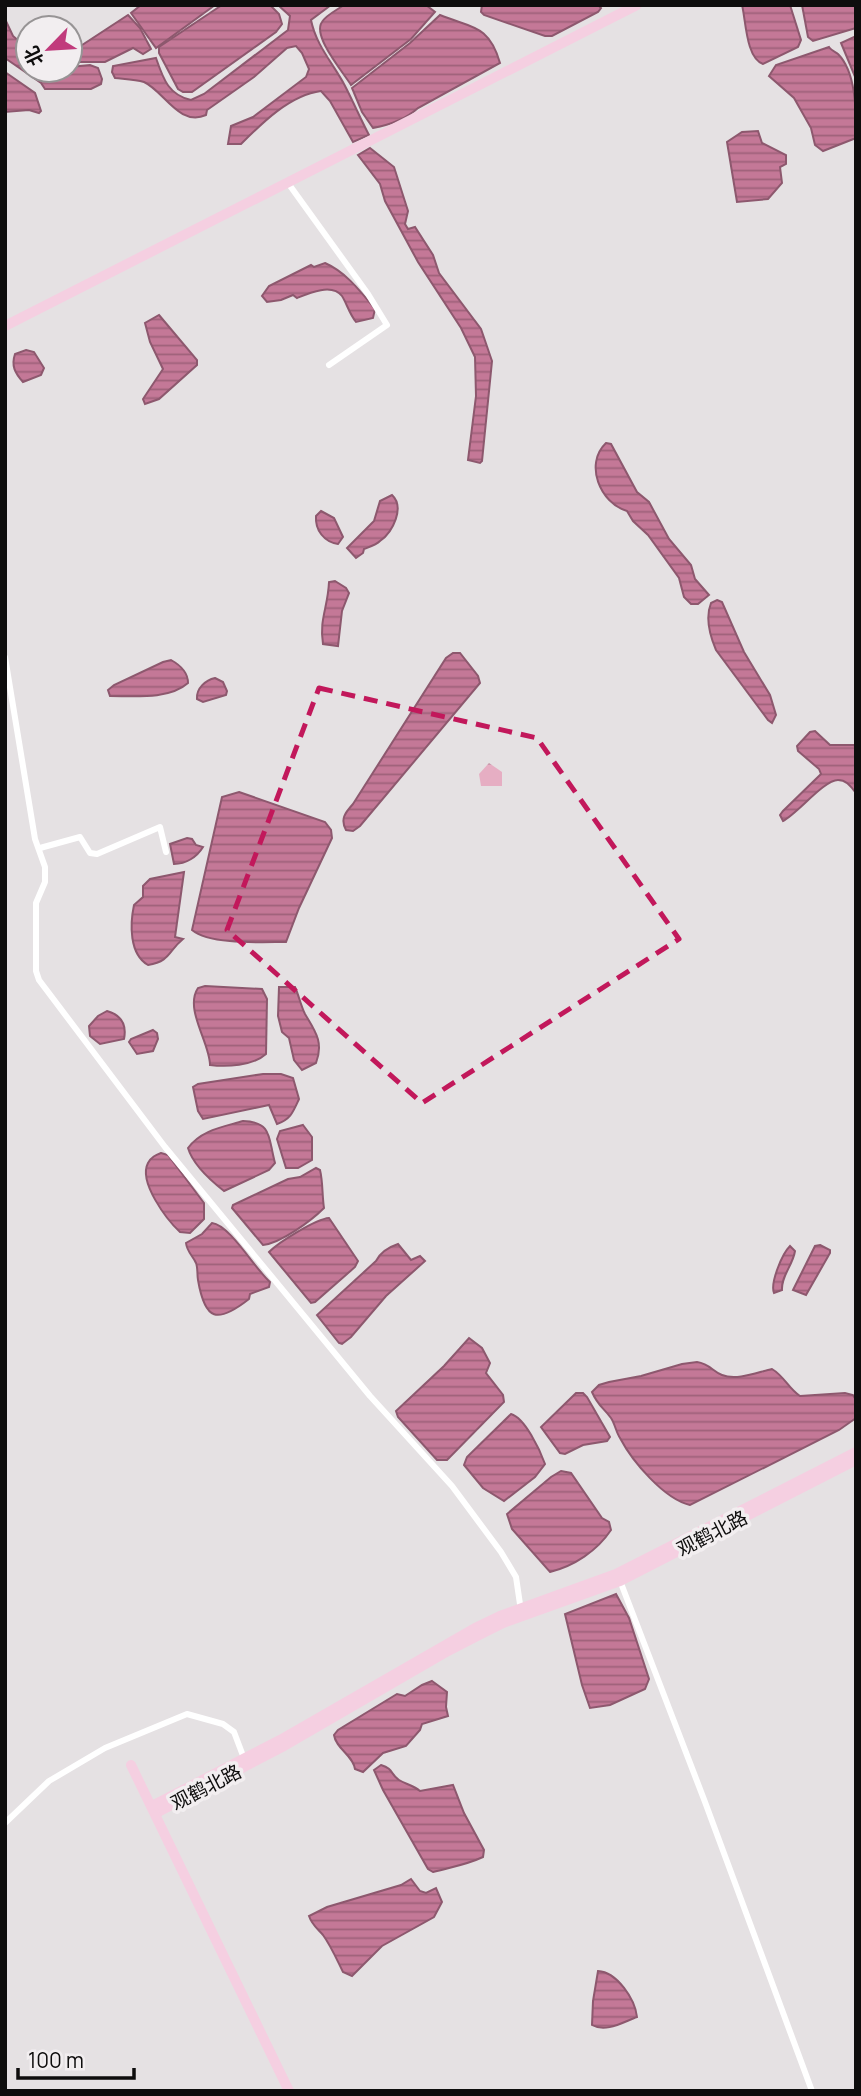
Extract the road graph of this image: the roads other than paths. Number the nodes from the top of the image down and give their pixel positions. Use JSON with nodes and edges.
{"nodes":[{"id":1,"x":637,"y":5,"type":"edge"},
{"id":2,"x":288,"y":183,"type":"junction"},
{"id":3,"x":5,"y":326,"type":"edge"},
{"id":4,"x":329,"y":365,"type":"dead end"},
{"id":5,"x":5,"y":657,"type":"edge"},
{"id":6,"x":40,"y":848,"type":"junction"},
{"id":7,"x":166,"y":852,"type":"dead end"},
{"id":8,"x":856,"y":1452,"type":"edge"},
{"id":9,"x":856,"y":1460,"type":"edge"},
{"id":10,"x":618,"y":1578,"type":"junction"},
{"id":11,"x":522,"y":1612,"type":"junction"},
{"id":12,"x":245,"y":1762,"type":"junction"},
{"id":13,"x":131,"y":1765,"type":"dead end"},
{"id":14,"x":5,"y":1823,"type":"edge"},
{"id":15,"x":289,"y":2091,"type":"edge"},
{"id":16,"x":812,"y":2091,"type":"edge"}],
"edges":[{"from":1,"to":2,"type":"street"},
{"from":2,"to":3,"type":"street"},
{"from":2,"to":4,"type":"street"},
{"from":5,"to":6,"type":"street"},
{"from":6,"to":7,"type":"street"},
{"from":6,"to":11,"type":"street"},
{"from":8,"to":10,"type":"street","name":"观鹤北路"},
{"from":9,"to":10,"type":"street","name":"观鹤北路"},
{"from":10,"to":11,"type":"street","name":"观鹤北路"},
{"from":10,"to":16,"type":"street"},
{"from":11,"to":12,"type":"street","name":"观鹤北路"},
{"from":12,"to":12,"type":"street","name":"观鹤北路"},
{"from":12,"to":14,"type":"street"},
{"from":13,"to":15,"type":"street"}]}
